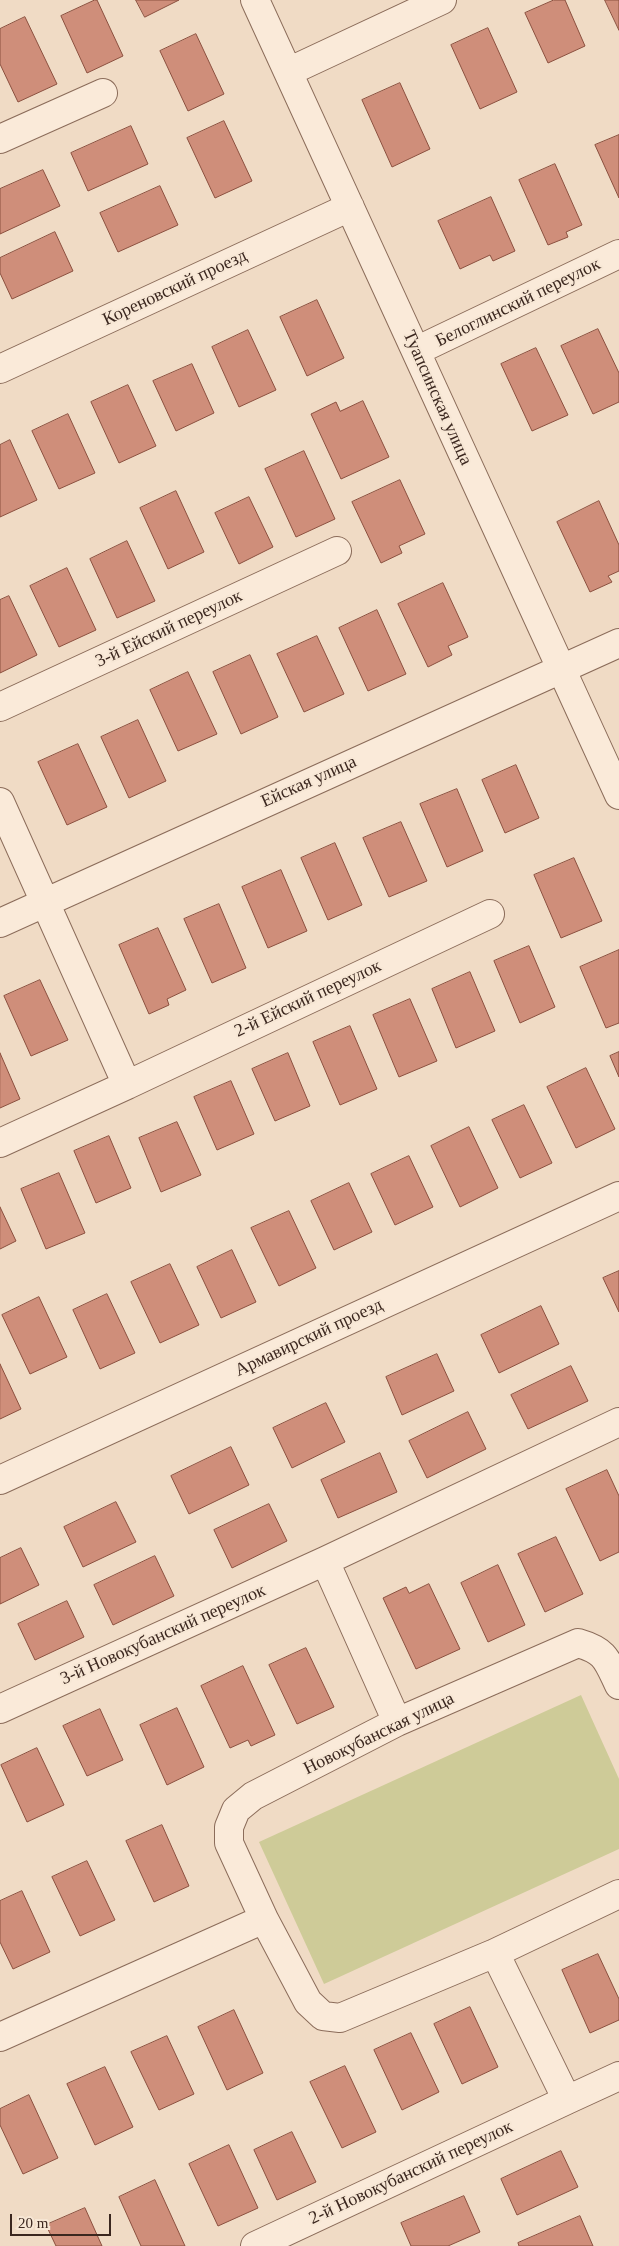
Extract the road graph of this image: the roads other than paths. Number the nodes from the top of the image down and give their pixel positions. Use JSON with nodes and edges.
{"nodes":[{"id":1,"x":255,"y":0,"type":"edge"},
{"id":2,"x":442,"y":0,"type":"edge"},
{"id":3,"x":288,"y":72,"type":"junction"},
{"id":4,"x":103,"y":93,"type":"dead end"},
{"id":5,"x":0,"y":139,"type":"edge"},
{"id":6,"x":350,"y":207,"type":"junction"},
{"id":7,"x":619,"y":254,"type":"edge"},
{"id":8,"x":416,"y":351,"type":"junction"},
{"id":9,"x":0,"y":369,"type":"edge"},
{"id":10,"x":337,"y":550,"type":"dead end"},
{"id":11,"x":619,"y":643,"type":"edge"},
{"id":12,"x":561,"y":669,"type":"junction"},
{"id":13,"x":0,"y":706,"type":"edge"},
{"id":14,"x":619,"y":795,"type":"edge"},
{"id":15,"x":0,"y":802,"type":"edge"},
{"id":16,"x":46,"y":901,"type":"junction"},
{"id":17,"x":490,"y":914,"type":"dead end"},
{"id":18,"x":0,"y":923,"type":"edge"},
{"id":19,"x":127,"y":1085,"type":"junction"},
{"id":20,"x":0,"y":1143,"type":"edge"},
{"id":21,"x":619,"y":1196,"type":"edge"},
{"id":22,"x":619,"y":1422,"type":"edge"},
{"id":23,"x":0,"y":1480,"type":"edge"},
{"id":24,"x":325,"y":1560,"type":"junction"},
{"id":25,"x":619,"y":1685,"type":"edge"},
{"id":26,"x":0,"y":1708,"type":"edge"},
{"id":27,"x":397,"y":1722,"type":"junction"},
{"id":28,"x":619,"y":1894,"type":"edge"},
{"id":29,"x":264,"y":1919,"type":"junction"},
{"id":30,"x":495,"y":1953,"type":"junction"},
{"id":31,"x":0,"y":2037,"type":"edge"},
{"id":32,"x":619,"y":2076,"type":"edge"},
{"id":33,"x":567,"y":2100,"type":"junction"},
{"id":34,"x":255,"y":2246,"type":"edge"}],
"edges":[{"from":1,"to":3,"type":"street","name":"Туапсинская улица"},
{"from":2,"to":3,"type":"street"},
{"from":3,"to":6,"type":"street","name":"Туапсинская улица"},
{"from":4,"to":5,"type":"street"},
{"from":6,"to":8,"type":"street","name":"Туапсинская улица"},
{"from":6,"to":9,"type":"street","name":"Кореновский проезд"},
{"from":7,"to":8,"type":"street","name":"Белоглинский переулок"},
{"from":8,"to":12,"type":"street","name":"Туапсинская улица"},
{"from":10,"to":13,"type":"street","name":"3-й Ейский переулок"},
{"from":11,"to":12,"type":"street","name":"Ейская улица"},
{"from":12,"to":14,"type":"street","name":"Туапсинская улица"},
{"from":12,"to":16,"type":"street","name":"Ейская улица"},
{"from":15,"to":16,"type":"street"},
{"from":16,"to":18,"type":"street","name":"Ейская улица"},
{"from":16,"to":19,"type":"street"},
{"from":17,"to":19,"type":"street","name":"2-й Ейский переулок"},
{"from":19,"to":20,"type":"street","name":"2-й Ейский переулок"},
{"from":21,"to":23,"type":"street","name":"Армавирский проезд"},
{"from":22,"to":24,"type":"street","name":"3-й Новокубанский переулок"},
{"from":24,"to":26,"type":"street","name":"3-й Новокубанский переулок"},
{"from":24,"to":27,"type":"street"},
{"from":25,"to":27,"type":"street","name":"Новокубанская улица"},
{"from":27,"to":29,"type":"street","name":"Новокубанская улица"},
{"from":28,"to":30,"type":"street","name":"Новокубанская улица"},
{"from":29,"to":30,"type":"street","name":"Новокубанская улица"},
{"from":29,"to":31,"type":"street"},
{"from":30,"to":33,"type":"street"},
{"from":32,"to":33,"type":"street","name":"2-й Новокубанский переулок"},
{"from":33,"to":34,"type":"street","name":"2-й Новокубанский переулок"}]}
